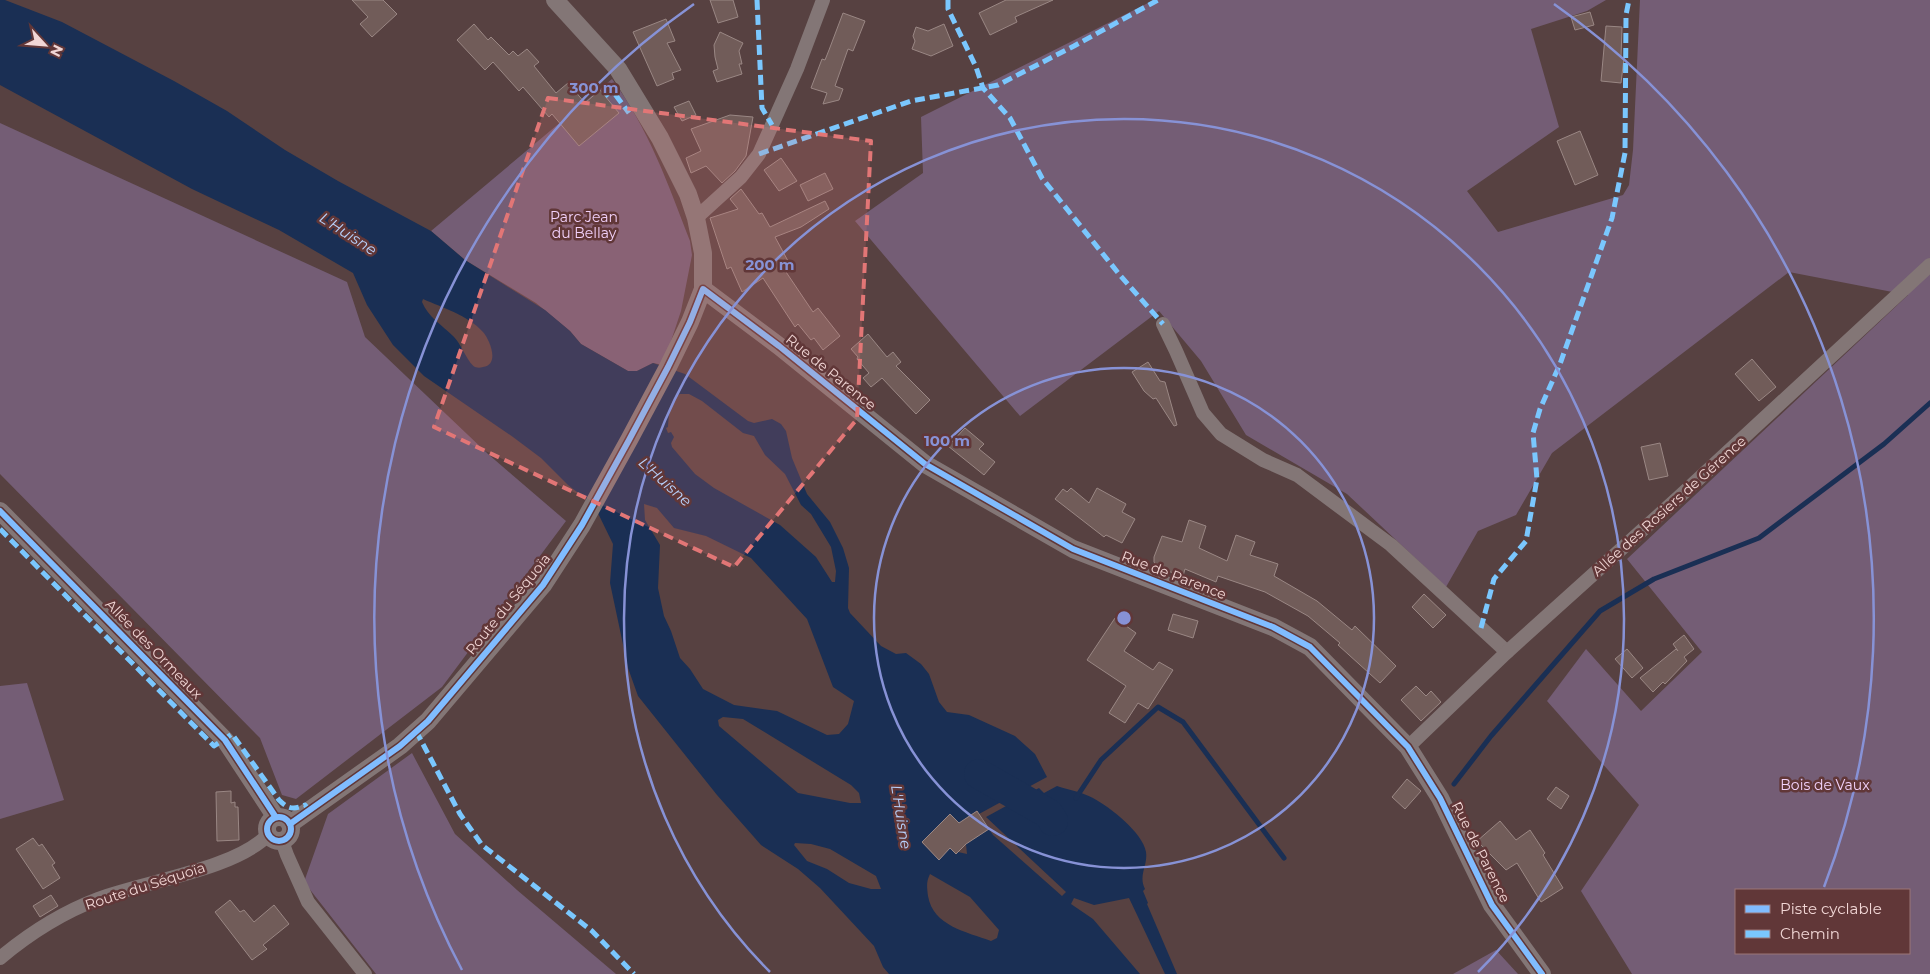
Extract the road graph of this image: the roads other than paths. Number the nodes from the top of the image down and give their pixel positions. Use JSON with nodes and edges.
{"nodes":[{"id":1,"x":555,"y":0,"type":"edge"},
{"id":2,"x":823,"y":0,"type":"edge"},
{"id":3,"x":696,"y":218,"type":"junction"},
{"id":4,"x":1930,"y":265,"type":"edge"},
{"id":5,"x":703,"y":289,"type":"junction"},
{"id":6,"x":1163,"y":324,"type":"dead end"},
{"id":7,"x":0,"y":511,"type":"edge"},
{"id":8,"x":1507,"y":652,"type":"junction"},
{"id":9,"x":1408,"y":747,"type":"junction"},
{"id":10,"x":283,"y":820,"type":"junction"},
{"id":11,"x":275,"y":838,"type":"junction"},
{"id":12,"x":0,"y":958,"type":"edge"},
{"id":13,"x":365,"y":974,"type":"edge"},
{"id":14,"x":1542,"y":974,"type":"edge"}],
"edges":[{"from":1,"to":3,"type":"street"},
{"from":2,"to":3,"type":"street"},
{"from":3,"to":5,"type":"street"},
{"from":4,"to":8,"type":"street","name":"Allée des Rosiers de Gérence"},
{"from":5,"to":9,"type":"street","name":"Rue de Parence"},
{"from":5,"to":10,"type":"street","name":"Route du Séquoïa"},
{"from":6,"to":8,"type":"street"},
{"from":7,"to":10,"type":"street","name":"Allée des Ormeaux"},
{"from":8,"to":9,"type":"street","name":"Allée des Rosiers de Gérence"},
{"from":9,"to":14,"type":"street","name":"Rue de Parence"},
{"from":10,"to":11,"type":"street"},
{"from":11,"to":12,"type":"street","name":"Route du Séquoïa"},
{"from":11,"to":13,"type":"street"}]}
